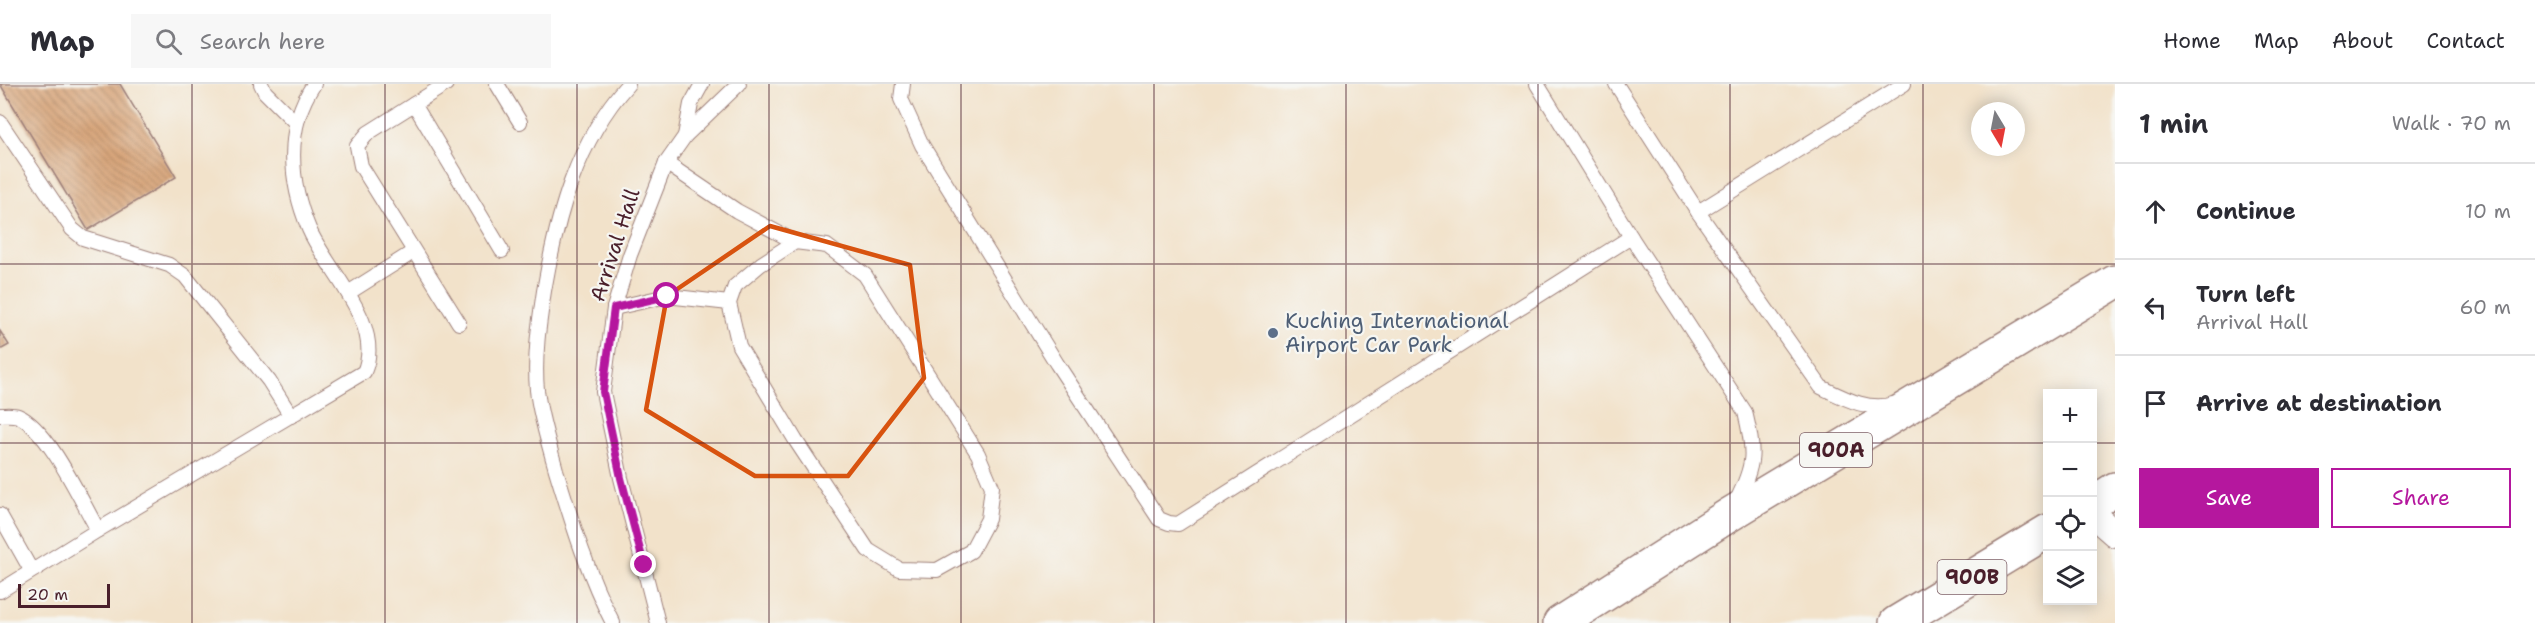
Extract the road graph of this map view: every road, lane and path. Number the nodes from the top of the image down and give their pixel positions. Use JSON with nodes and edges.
{"nodes":[{"id":1,"x":261,"y":84,"type":"edge"},
{"id":2,"x":314,"y":84,"type":"edge"},
{"id":3,"x":446,"y":84,"type":"edge"},
{"id":4,"x":497,"y":84,"type":"edge"},
{"id":5,"x":628,"y":84,"type":"edge"},
{"id":6,"x":702,"y":84,"type":"edge"},
{"id":7,"x":739,"y":84,"type":"edge"},
{"id":8,"x":903,"y":84,"type":"edge"},
{"id":9,"x":1537,"y":84,"type":"edge"},
{"id":10,"x":1617,"y":84,"type":"edge"},
{"id":11,"x":1904,"y":84,"type":"edge"},
{"id":12,"x":414,"y":104,"type":"junction"},
{"id":13,"x":0,"y":122,"type":"edge"},
{"id":14,"x":520,"y":122,"type":"dead end"},
{"id":15,"x":296,"y":123,"type":"junction"},
{"id":16,"x":685,"y":136,"type":"junction"},
{"id":17,"x":666,"y":163,"type":"junction"},
{"id":18,"x":1698,"y":212,"type":"junction"},
{"id":19,"x":1631,"y":237,"type":"junction"},
{"id":20,"x":795,"y":242,"type":"junction"},
{"id":21,"x":502,"y":251,"type":"dead end"},
{"id":22,"x":413,"y":252,"type":"junction"},
{"id":23,"x":2115,"y":282,"type":"edge"},
{"id":24,"x":348,"y":293,"type":"junction"},
{"id":25,"x":729,"y":303,"type":"junction"},
{"id":26,"x":614,"y":308,"type":"junction"},
{"id":27,"x":459,"y":323,"type":"dead end"},
{"id":28,"x":1938,"y":389,"type":"junction"},
{"id":29,"x":0,"y":415,"type":"edge"},
{"id":30,"x":291,"y":416,"type":"junction"},
{"id":31,"x":2115,"y":489,"type":"edge"},
{"id":32,"x":2097,"y":501,"type":"edge"},
{"id":33,"x":0,"y":515,"type":"edge"},
{"id":34,"x":1730,"y":515,"type":"junction"},
{"id":35,"x":2097,"y":518,"type":"edge"},
{"id":36,"x":98,"y":530,"type":"junction"},
{"id":37,"x":2043,"y":534,"type":"edge"},
{"id":38,"x":2115,"y":534,"type":"edge"},
{"id":39,"x":31,"y":570,"type":"junction"},
{"id":40,"x":0,"y":591,"type":"edge"},
{"id":41,"x":613,"y":623,"type":"edge"},
{"id":42,"x":658,"y":623,"type":"edge"},
{"id":43,"x":1560,"y":623,"type":"edge"},
{"id":44,"x":1896,"y":623,"type":"edge"}],
"edges":[{"from":1,"to":15,"type":"lane"},
{"from":2,"to":15,"type":"lane"},
{"from":3,"to":12,"type":"lane"},
{"from":4,"to":14,"type":"lane"},
{"from":5,"to":41,"type":"lane"},
{"from":6,"to":16,"type":"lane"},
{"from":7,"to":16,"type":"lane","name":"Arrival Hall"},
{"from":8,"to":19,"type":"lane"},
{"from":9,"to":19,"type":"lane"},
{"from":10,"to":18,"type":"lane"},
{"from":11,"to":18,"type":"lane"},
{"from":12,"to":21,"type":"lane"},
{"from":12,"to":22,"type":"lane"},
{"from":13,"to":30,"type":"lane"},
{"from":15,"to":24,"type":"lane"},
{"from":16,"to":17,"type":"lane","name":"Arrival Hall"},
{"from":17,"to":20,"type":"lane"},
{"from":17,"to":26,"type":"lane","name":"Arrival Hall"},
{"from":18,"to":28,"type":"lane"},
{"from":19,"to":34,"type":"lane"},
{"from":20,"to":25,"type":"lane"},
{"from":20,"to":25,"type":"lane"},
{"from":22,"to":24,"type":"lane"},
{"from":22,"to":27,"type":"lane"},
{"from":23,"to":28,"type":"highway","number":"900A"},
{"from":24,"to":30,"type":"lane"},
{"from":25,"to":26,"type":"lane"},
{"from":26,"to":42,"type":"lane","name":"Arrival Hall"},
{"from":28,"to":34,"type":"highway","number":"900A"},
{"from":29,"to":36,"type":"lane"},
{"from":30,"to":36,"type":"lane"},
{"from":31,"to":32,"type":"highway"},
{"from":33,"to":39,"type":"lane"},
{"from":34,"to":43,"type":"highway","number":"900A"},
{"from":35,"to":38,"type":"street"},
{"from":36,"to":39,"type":"lane"},
{"from":37,"to":44,"type":"highway","number":"900B"},
{"from":39,"to":40,"type":"lane"}]}
